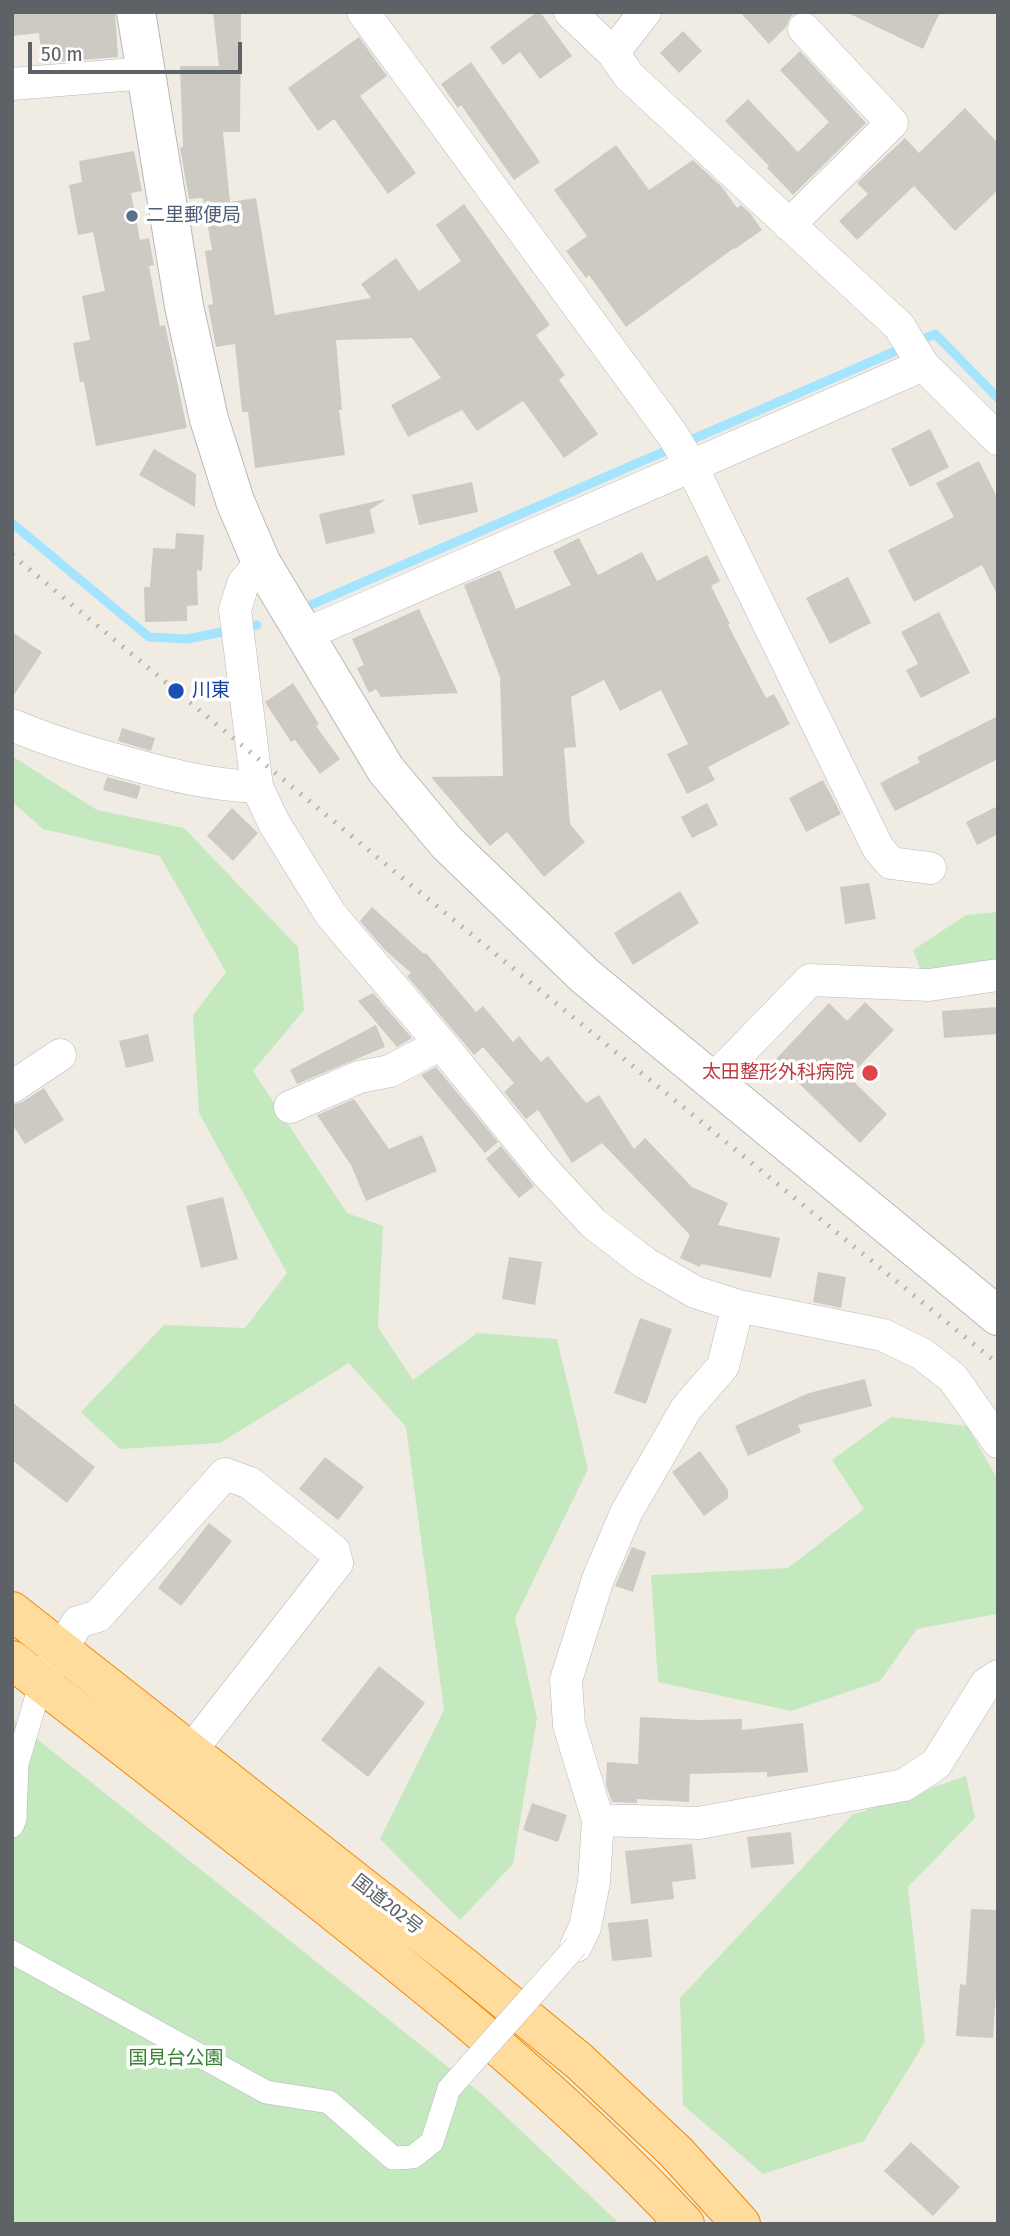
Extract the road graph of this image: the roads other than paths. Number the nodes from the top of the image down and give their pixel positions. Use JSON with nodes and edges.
{"nodes":[{"id":1,"x":136,"y":12,"type":"edge"},
{"id":2,"x":363,"y":12,"type":"edge"},
{"id":3,"x":570,"y":12,"type":"edge"},
{"id":4,"x":645,"y":12,"type":"edge"},
{"id":5,"x":803,"y":29,"type":"dead end"},
{"id":6,"x":613,"y":53,"type":"junction"},
{"id":7,"x":146,"y":73,"type":"junction"},
{"id":8,"x":12,"y":85,"type":"edge"},
{"id":9,"x":789,"y":225,"type":"junction"},
{"id":10,"x":923,"y":365,"type":"junction"},
{"id":11,"x":998,"y":439,"type":"edge"},
{"id":12,"x":691,"y":464,"type":"junction"},
{"id":13,"x":261,"y":562,"type":"junction"},
{"id":14,"x":306,"y":634,"type":"junction"},
{"id":15,"x":12,"y":724,"type":"edge"},
{"id":16,"x":257,"y":787,"type":"junction"},
{"id":17,"x":930,"y":868,"type":"dead end"},
{"id":18,"x":998,"y":975,"type":"edge"},
{"id":19,"x":441,"y":1044,"type":"junction"},
{"id":20,"x":60,"y":1055,"type":"dead end"},
{"id":21,"x":713,"y":1080,"type":"junction"},
{"id":22,"x":12,"y":1087,"type":"edge"},
{"id":23,"x":290,"y":1107,"type":"dead end"},
{"id":24,"x":738,"y":1306,"type":"junction"},
{"id":25,"x":998,"y":1316,"type":"edge"},
{"id":26,"x":998,"y":1442,"type":"edge"},
{"id":27,"x":12,"y":1611,"type":"edge"},
{"id":28,"x":61,"y":1648,"type":"junction"},
{"id":29,"x":27,"y":1671,"type":"edge"},
{"id":30,"x":998,"y":1676,"type":"edge"},
{"id":31,"x":191,"y":1751,"type":"junction"},
{"id":32,"x":167,"y":1782,"type":"junction"},
{"id":33,"x":598,"y":1821,"type":"junction"},
{"id":34,"x":12,"y":1826,"type":"edge"},
{"id":35,"x":576,"y":1946,"type":"joint"},
{"id":36,"x":12,"y":1952,"type":"edge"},
{"id":37,"x":685,"y":2224,"type":"edge"},
{"id":38,"x":740,"y":2224,"type":"edge"}],
"edges":[{"from":1,"to":7,"type":"street"},
{"from":2,"to":12,"type":"street"},
{"from":3,"to":6,"type":"street"},
{"from":4,"to":6,"type":"street"},
{"from":5,"to":9,"type":"street"},
{"from":6,"to":9,"type":"street"},
{"from":7,"to":8,"type":"street"},
{"from":7,"to":13,"type":"street"},
{"from":9,"to":10,"type":"street"},
{"from":10,"to":11,"type":"street"},
{"from":10,"to":12,"type":"street"},
{"from":12,"to":14,"type":"street"},
{"from":12,"to":17,"type":"street"},
{"from":13,"to":14,"type":"street"},
{"from":13,"to":16,"type":"street"},
{"from":14,"to":21,"type":"street"},
{"from":15,"to":16,"type":"street"},
{"from":16,"to":19,"type":"street"},
{"from":18,"to":21,"type":"street"},
{"from":19,"to":23,"type":"street"},
{"from":19,"to":24,"type":"street"},
{"from":20,"to":22,"type":"street"},
{"from":21,"to":25,"type":"street"},
{"from":24,"to":26,"type":"street"},
{"from":24,"to":33,"type":"street"},
{"from":27,"to":28,"type":"highway","name":"国道202号"},
{"from":28,"to":29,"type":"street"},
{"from":28,"to":31,"type":"highway","name":"国道202号"},
{"from":28,"to":31,"type":"street"},
{"from":29,"to":32,"type":"highway","name":"国道202号"},
{"from":29,"to":34,"type":"street"},
{"from":30,"to":33,"type":"street"},
{"from":31,"to":32,"type":"street"},
{"from":31,"to":38,"type":"highway","name":"国道202号"},
{"from":32,"to":37,"type":"highway","name":"国道202号"},
{"from":33,"to":35,"type":"street"},
{"from":35,"to":36,"type":"street","bridge":true}]}
